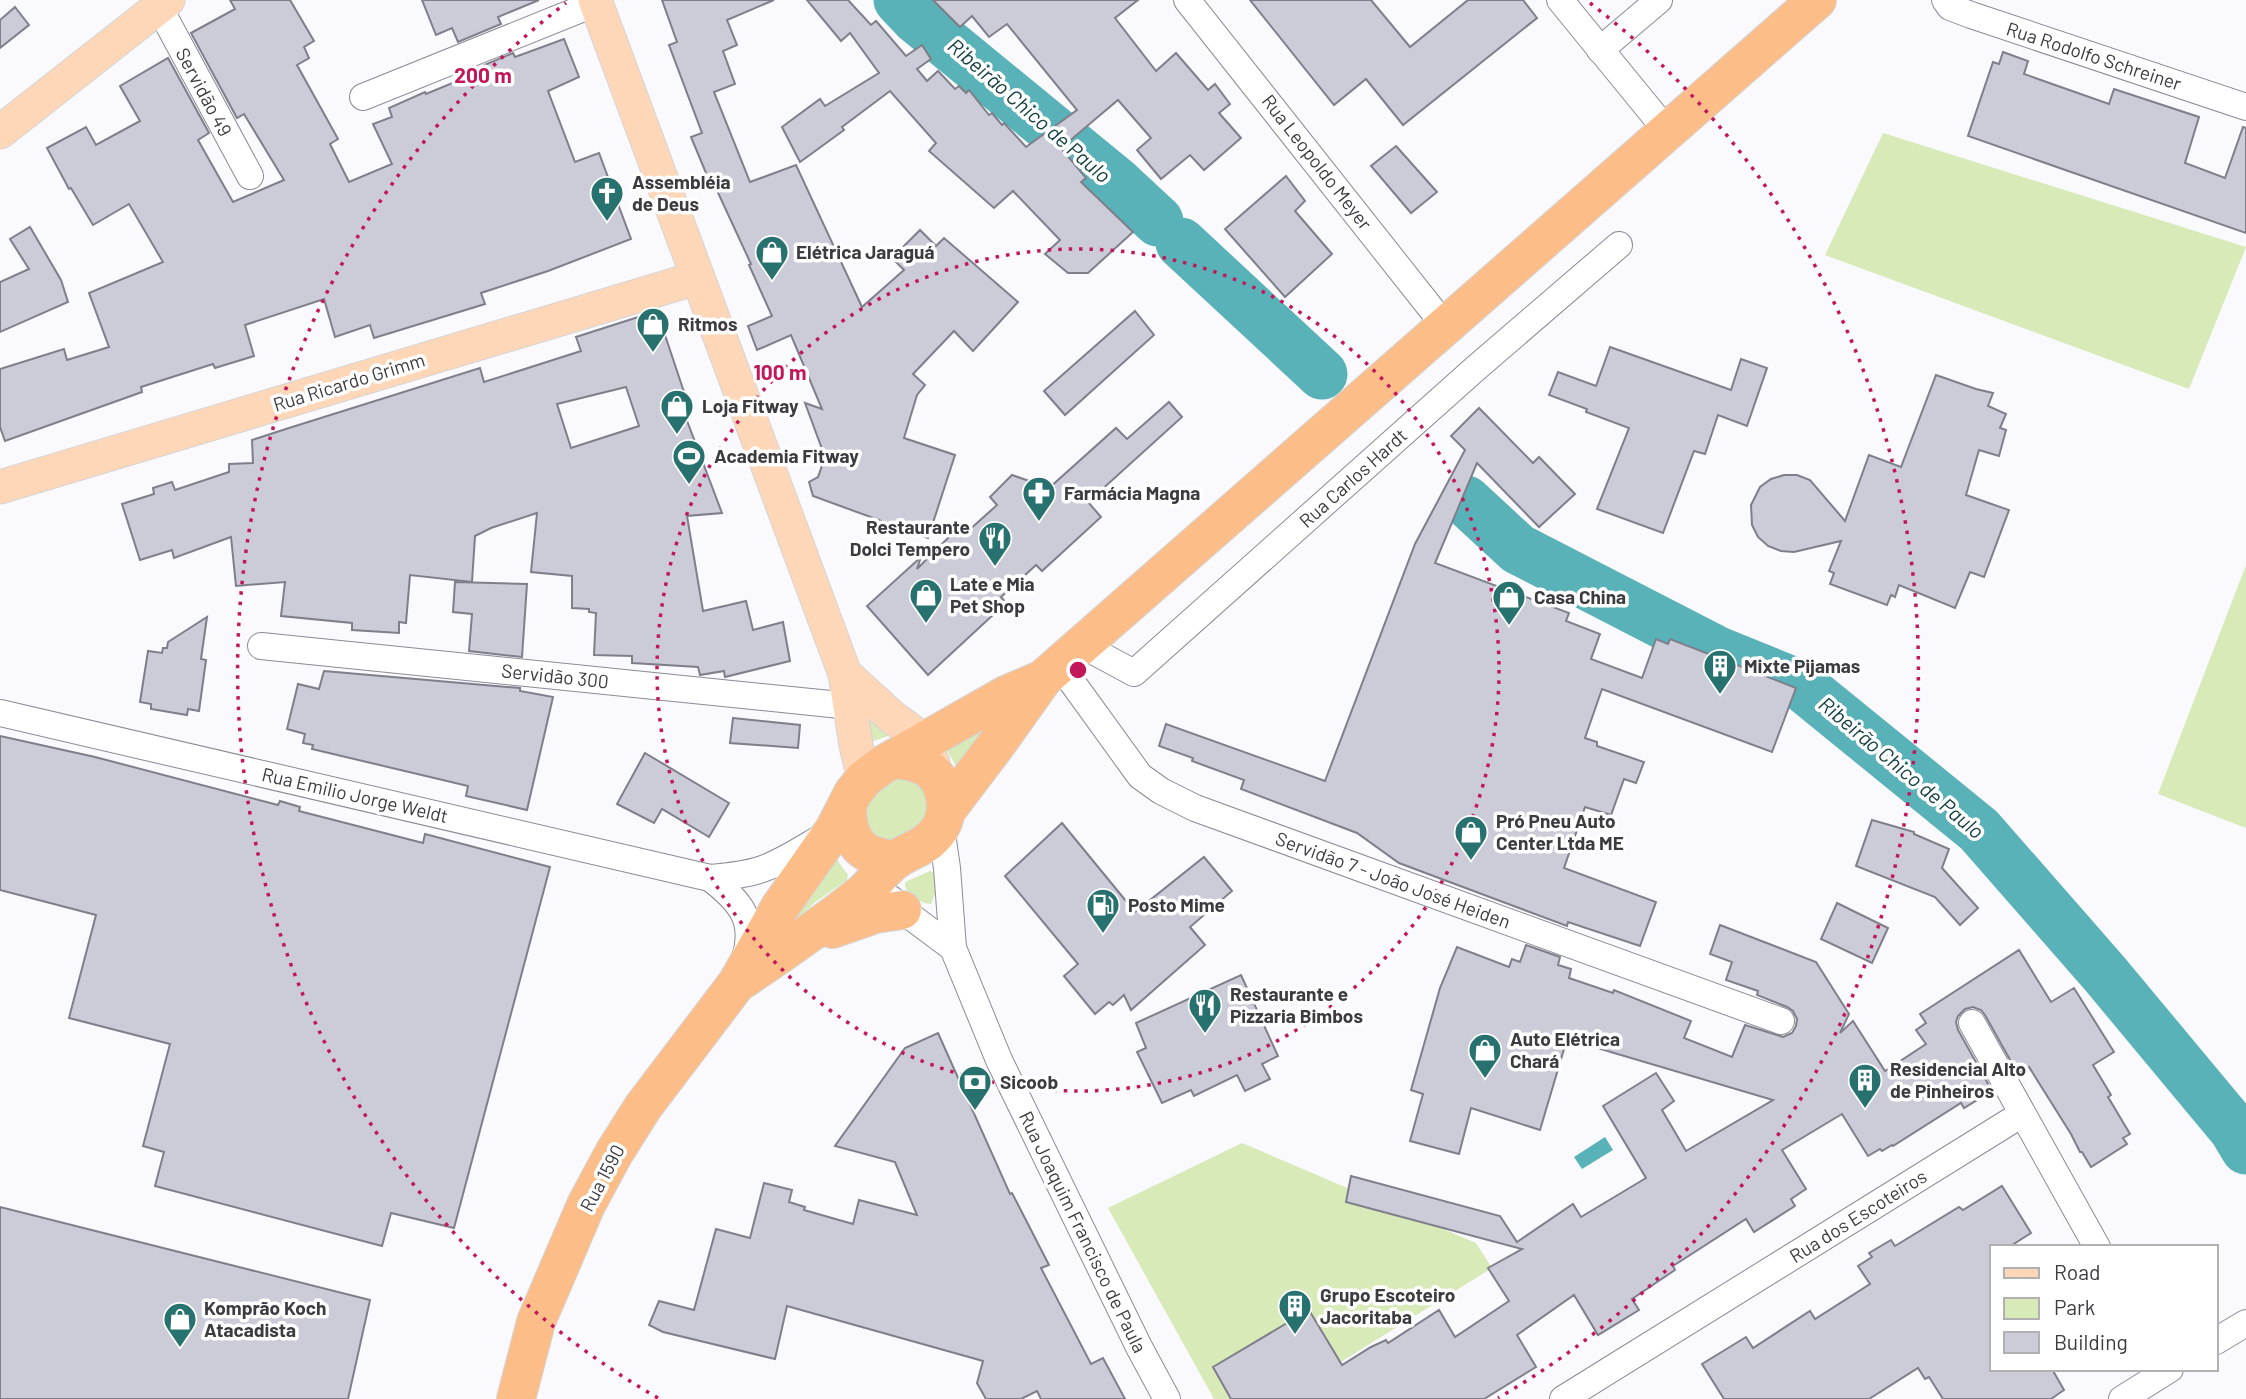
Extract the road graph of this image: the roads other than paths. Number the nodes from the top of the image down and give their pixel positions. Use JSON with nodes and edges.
{"nodes":[{"id":1,"x":1187,"y":0,"type":"edge"},
{"id":2,"x":1560,"y":0,"type":"edge"},
{"id":3,"x":1659,"y":0,"type":"edge"},
{"id":4,"x":1817,"y":0,"type":"edge"},
{"id":5,"x":1945,"y":0,"type":"edge"},
{"id":6,"x":595,"y":1,"type":"edge"},
{"id":7,"x":163,"y":4,"type":"edge"},
{"id":8,"x":1600,"y":50,"type":"junction"},
{"id":9,"x":363,"y":97,"type":"dead end"},
{"id":10,"x":2246,"y":107,"type":"edge"},
{"id":11,"x":1667,"y":131,"type":"junction"},
{"id":12,"x":0,"y":132,"type":"edge"},
{"id":13,"x":250,"y":176,"type":"dead end"},
{"id":14,"x":1619,"y":245,"type":"dead end"},
{"id":15,"x":697,"y":278,"type":"junction"},
{"id":16,"x":1446,"y":326,"type":"junction"},
{"id":17,"x":0,"y":487,"type":"edge"},
{"id":18,"x":261,"y":646,"type":"dead end"},
{"id":19,"x":1061,"y":663,"type":"junction"},
{"id":20,"x":845,"y":674,"type":"junction"},
{"id":21,"x":850,"y":706,"type":"junction"},
{"id":22,"x":0,"y":713,"type":"edge"},
{"id":23,"x":869,"y":794,"type":"junction"},
{"id":24,"x":942,"y":806,"type":"junction"},
{"id":25,"x":886,"y":870,"type":"junction"},
{"id":26,"x":710,"y":878,"type":"junction"},
{"id":27,"x":902,"y":911,"type":"junction"},
{"id":28,"x":803,"y":939,"type":"junction"},
{"id":29,"x":953,"y":948,"type":"junction"},
{"id":30,"x":737,"y":984,"type":"junction"},
{"id":31,"x":1781,"y":1021,"type":"dead end"},
{"id":32,"x":1972,"y":1023,"type":"dead end"},
{"id":33,"x":2022,"y":1114,"type":"junction"},
{"id":34,"x":2096,"y":1245,"type":"edge"},
{"id":35,"x":2246,"y":1323,"type":"edge"},
{"id":36,"x":2218,"y":1340,"type":"edge"},
{"id":37,"x":2166,"y":1371,"type":"edge"},
{"id":38,"x":516,"y":1399,"type":"edge"},
{"id":39,"x":1167,"y":1399,"type":"edge"},
{"id":40,"x":1563,"y":1399,"type":"edge"},
{"id":41,"x":2122,"y":1399,"type":"edge"}],
"edges":[{"from":1,"to":16,"type":"street","name":"Rua Leopoldo Meyer"},
{"from":2,"to":8,"type":"street"},
{"from":3,"to":8,"type":"street"},
{"from":4,"to":11,"type":"highway"},
{"from":5,"to":10,"type":"street","name":"Rua Rodolfo Schreiner"},
{"from":6,"to":9,"type":"street"},
{"from":6,"to":15,"type":"main road"},
{"from":7,"to":12,"type":"main road"},
{"from":7,"to":13,"type":"street","name":"Servidão 49"},
{"from":8,"to":11,"type":"street"},
{"from":11,"to":16,"type":"highway"},
{"from":14,"to":19,"type":"street","name":"Rua Carlos Hardt"},
{"from":15,"to":17,"type":"main road","name":"Rua Ricardo Grimm"},
{"from":15,"to":20,"type":"main road"},
{"from":16,"to":19,"type":"highway"},
{"from":18,"to":21,"type":"street","name":"Servidão 300"},
{"from":19,"to":23,"type":"highway"},
{"from":19,"to":24,"type":"highway"},
{"from":19,"to":31,"type":"street","name":"Servidão 7 - João José Heiden"},
{"from":20,"to":21,"type":"main road"},
{"from":20,"to":23,"type":"main road"},
{"from":21,"to":23,"type":"main road"},
{"from":22,"to":26,"type":"street","name":"Rua Emilio Jorge Weldt"},
{"from":23,"to":24,"type":"highway"},
{"from":23,"to":25,"type":"highway"},
{"from":23,"to":26,"type":"street","name":"Rua Emilio Jorge Weldt"},
{"from":23,"to":30,"type":"highway"},
{"from":24,"to":25,"type":"highway"},
{"from":24,"to":29,"type":"street","name":"Rua Joaquim Francisco de Paula"},
{"from":25,"to":27,"type":"street"},
{"from":25,"to":28,"type":"highway"},
{"from":26,"to":30,"type":"street","name":"Rua Emilio Jorge Weldt"},
{"from":27,"to":28,"type":"highway"},
{"from":27,"to":29,"type":"street"},
{"from":28,"to":30,"type":"highway"},
{"from":29,"to":39,"type":"street","name":"Rua Joaquim Francisco de Paula"},
{"from":30,"to":38,"type":"highway","name":"Rua 1590"},
{"from":32,"to":33,"type":"street"},
{"from":33,"to":34,"type":"street"},
{"from":33,"to":40,"type":"street","name":"Rua dos Escoteiros"},
{"from":35,"to":36,"type":"street"},
{"from":37,"to":41,"type":"street"}]}
